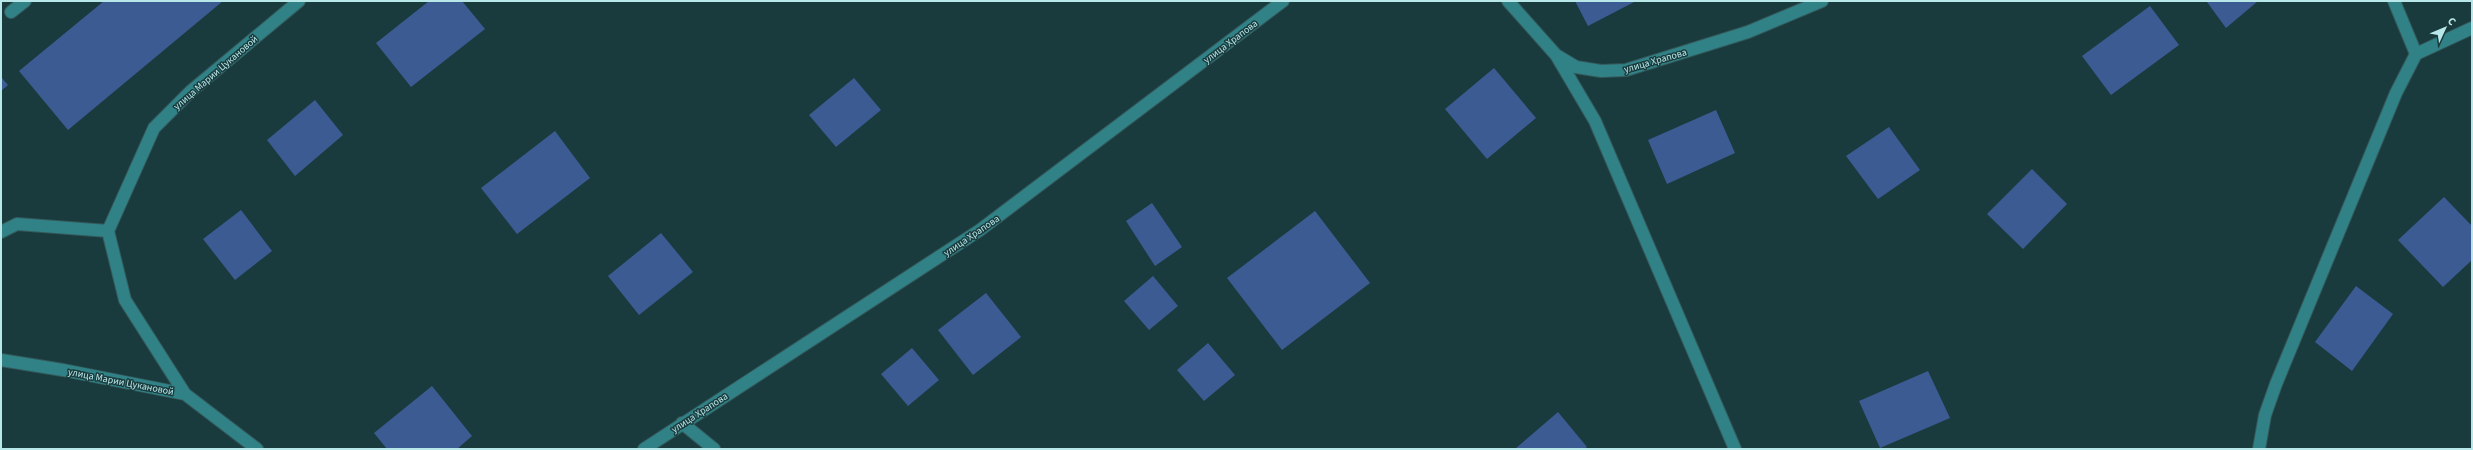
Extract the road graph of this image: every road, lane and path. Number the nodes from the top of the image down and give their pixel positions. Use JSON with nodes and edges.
{"nodes":[{"id":1,"x":24,"y":1,"type":"edge"},
{"id":2,"x":299,"y":1,"type":"edge"},
{"id":3,"x":1283,"y":1,"type":"edge"},
{"id":4,"x":1508,"y":1,"type":"edge"},
{"id":5,"x":1822,"y":1,"type":"edge"},
{"id":6,"x":2394,"y":1,"type":"edge"},
{"id":7,"x":11,"y":12,"type":"dead end"},
{"id":8,"x":2472,"y":28,"type":"edge"},
{"id":9,"x":2416,"y":54,"type":"junction"},
{"id":10,"x":1556,"y":55,"type":"junction"},
{"id":11,"x":108,"y":231,"type":"junction"},
{"id":12,"x":1,"y":232,"type":"edge"},
{"id":13,"x":1,"y":360,"type":"edge"},
{"id":14,"x":185,"y":394,"type":"junction"},
{"id":15,"x":682,"y":423,"type":"junction"},
{"id":16,"x":257,"y":449,"type":"edge"},
{"id":17,"x":644,"y":449,"type":"edge"},
{"id":18,"x":714,"y":449,"type":"edge"},
{"id":19,"x":1735,"y":449,"type":"edge"},
{"id":20,"x":2259,"y":449,"type":"edge"}],
"edges":[{"from":1,"to":7,"type":"street"},
{"from":2,"to":11,"type":"street","name":"улица Марии Цукановой"},
{"from":3,"to":15,"type":"street","name":"улица Храпова"},
{"from":4,"to":10,"type":"street","name":"улица Храпова"},
{"from":5,"to":10,"type":"street","name":"улица Храпова"},
{"from":6,"to":9,"type":"street"},
{"from":8,"to":9,"type":"street"},
{"from":9,"to":20,"type":"street"},
{"from":10,"to":19,"type":"street"},
{"from":11,"to":12,"type":"street"},
{"from":11,"to":14,"type":"street","name":"улица Марии Цукановой"},
{"from":13,"to":14,"type":"street","name":"улица Марии Цукановой"},
{"from":14,"to":16,"type":"street"},
{"from":15,"to":17,"type":"street","name":"улица Храпова"},
{"from":15,"to":18,"type":"street"}]}
